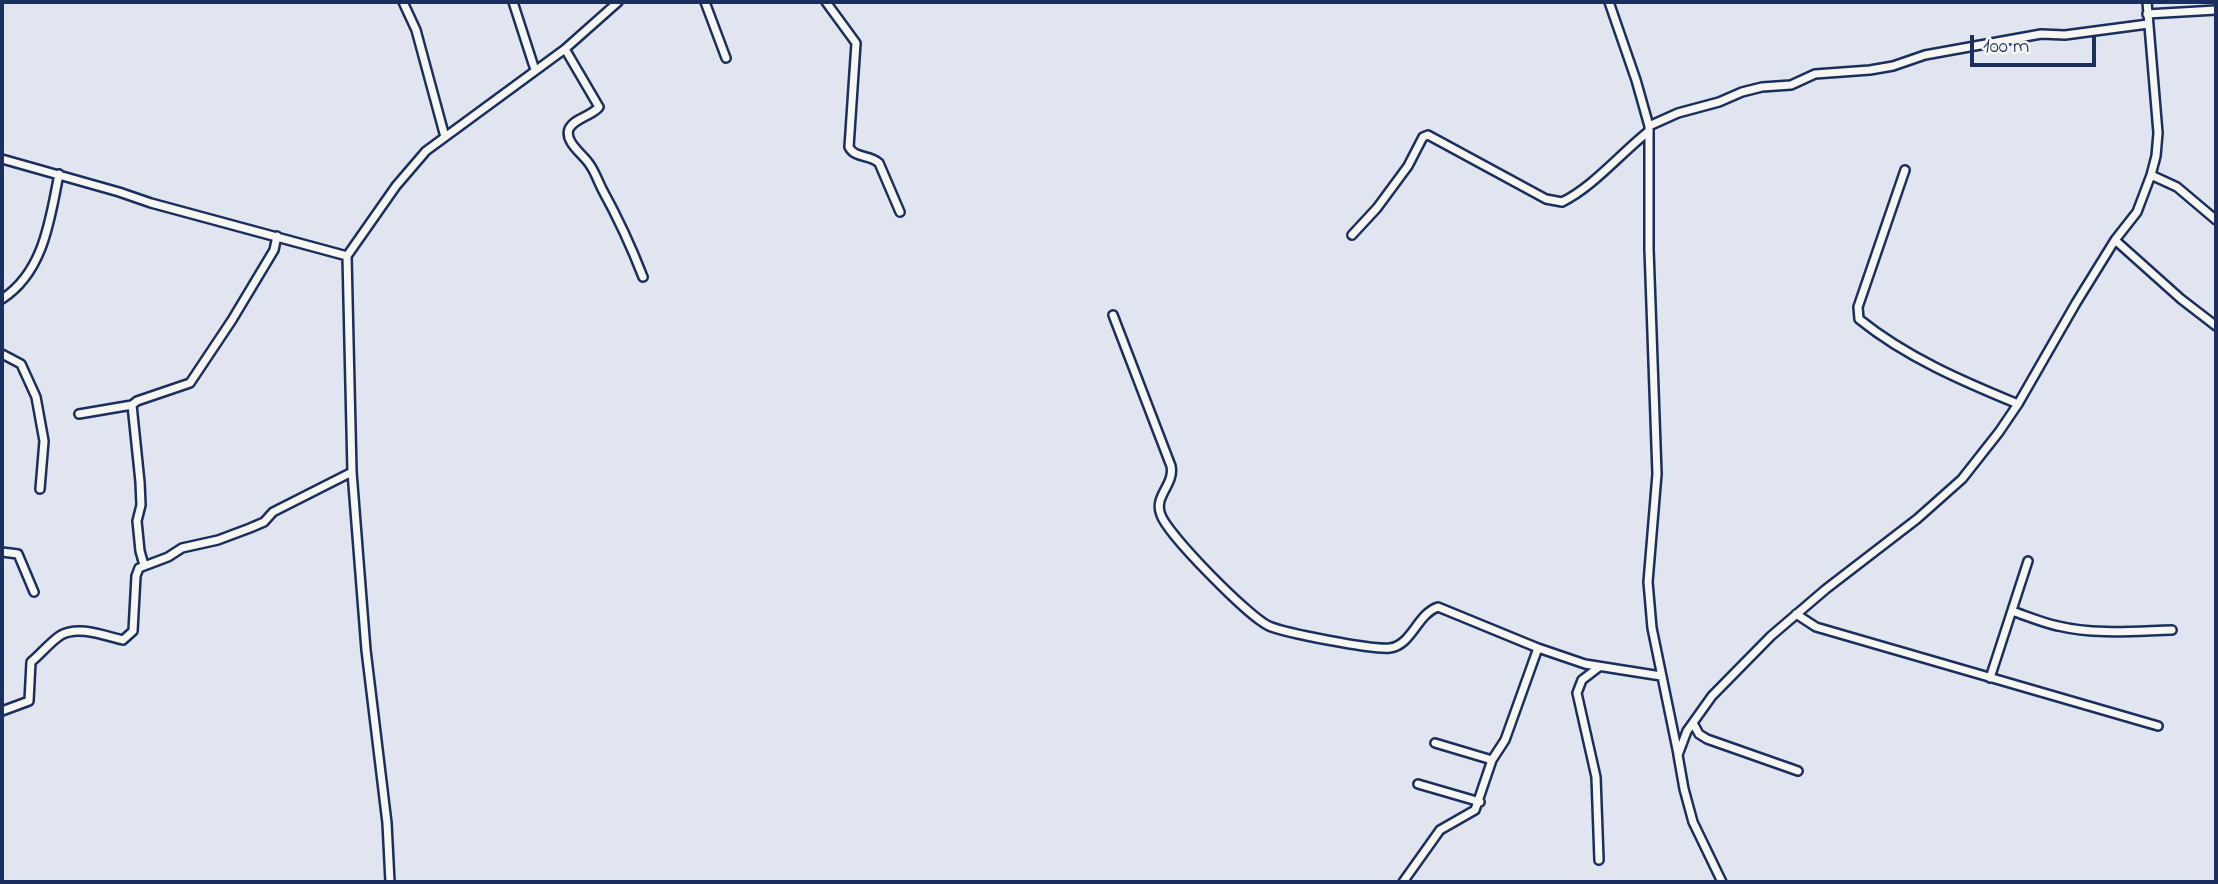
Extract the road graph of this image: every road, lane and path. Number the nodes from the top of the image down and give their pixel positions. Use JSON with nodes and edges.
{"nodes":[{"id":1,"x":403,"y":2,"type":"edge"},
{"id":2,"x":513,"y":2,"type":"edge"},
{"id":3,"x":618,"y":2,"type":"edge"},
{"id":4,"x":705,"y":2,"type":"edge"},
{"id":5,"x":825,"y":2,"type":"edge"},
{"id":6,"x":1609,"y":2,"type":"edge"},
{"id":7,"x":2147,"y":2,"type":"edge"},
{"id":8,"x":2216,"y":10,"type":"edge"},
{"id":9,"x":2147,"y":14,"type":"junction"},
{"id":10,"x":2148,"y":24,"type":"junction"},
{"id":11,"x":565,"y":49,"type":"junction"},
{"id":12,"x":726,"y":58,"type":"dead end"},
{"id":13,"x":535,"y":70,"type":"junction"},
{"id":14,"x":1649,"y":129,"type":"junction"},
{"id":15,"x":445,"y":136,"type":"junction"},
{"id":16,"x":2,"y":159,"type":"edge"},
{"id":17,"x":1905,"y":170,"type":"dead end"},
{"id":18,"x":59,"y":174,"type":"junction"},
{"id":19,"x":2151,"y":175,"type":"junction"},
{"id":20,"x":900,"y":212,"type":"dead end"},
{"id":21,"x":2216,"y":220,"type":"edge"},
{"id":22,"x":1352,"y":235,"type":"dead end"},
{"id":23,"x":277,"y":236,"type":"junction"},
{"id":24,"x":2115,"y":240,"type":"junction"},
{"id":25,"x":347,"y":256,"type":"junction"},
{"id":26,"x":643,"y":277,"type":"dead end"},
{"id":27,"x":2,"y":299,"type":"edge"},
{"id":28,"x":1113,"y":314,"type":"dead end"},
{"id":29,"x":2216,"y":326,"type":"edge"},
{"id":30,"x":2,"y":354,"type":"edge"},
{"id":31,"x":2018,"y":404,"type":"junction"},
{"id":32,"x":132,"y":405,"type":"junction"},
{"id":33,"x":79,"y":414,"type":"dead end"},
{"id":34,"x":352,"y":472,"type":"junction"},
{"id":35,"x":40,"y":489,"type":"dead end"},
{"id":36,"x":2,"y":552,"type":"edge"},
{"id":37,"x":2028,"y":561,"type":"dead end"},
{"id":38,"x":144,"y":565,"type":"junction"},
{"id":39,"x":34,"y":592,"type":"dead end"},
{"id":40,"x":2012,"y":611,"type":"junction"},
{"id":41,"x":1796,"y":614,"type":"junction"},
{"id":42,"x":2172,"y":630,"type":"dead end"},
{"id":43,"x":1538,"y":648,"type":"junction"},
{"id":44,"x":1600,"y":667,"type":"junction"},
{"id":45,"x":1661,"y":676,"type":"junction"},
{"id":46,"x":1990,"y":678,"type":"junction"},
{"id":47,"x":2,"y":711,"type":"edge"},
{"id":48,"x":1693,"y":723,"type":"junction"},
{"id":49,"x":2158,"y":726,"type":"dead end"},
{"id":50,"x":1435,"y":743,"type":"dead end"},
{"id":51,"x":1678,"y":755,"type":"junction"},
{"id":52,"x":1492,"y":760,"type":"junction"},
{"id":53,"x":1798,"y":771,"type":"dead end"},
{"id":54,"x":1418,"y":785,"type":"dead end"},
{"id":55,"x":1480,"y":802,"type":"junction"},
{"id":56,"x":1599,"y":860,"type":"dead end"},
{"id":57,"x":390,"y":882,"type":"edge"},
{"id":58,"x":1403,"y":882,"type":"edge"},
{"id":59,"x":1722,"y":882,"type":"edge"}],
"edges":[{"from":1,"to":15,"type":"street"},
{"from":2,"to":13,"type":"street"},
{"from":3,"to":11,"type":"street"},
{"from":4,"to":12,"type":"street"},
{"from":5,"to":20,"type":"street"},
{"from":6,"to":14,"type":"street"},
{"from":7,"to":9,"type":"street"},
{"from":8,"to":9,"type":"street"},
{"from":9,"to":10,"type":"street"},
{"from":10,"to":14,"type":"street"},
{"from":10,"to":19,"type":"street"},
{"from":11,"to":13,"type":"street"},
{"from":11,"to":26,"type":"street"},
{"from":13,"to":15,"type":"street"},
{"from":14,"to":22,"type":"street"},
{"from":14,"to":45,"type":"street"},
{"from":15,"to":25,"type":"street"},
{"from":16,"to":18,"type":"street"},
{"from":17,"to":31,"type":"street"},
{"from":18,"to":23,"type":"street"},
{"from":18,"to":27,"type":"street"},
{"from":19,"to":21,"type":"street"},
{"from":19,"to":24,"type":"street"},
{"from":23,"to":25,"type":"street"},
{"from":23,"to":32,"type":"street"},
{"from":24,"to":29,"type":"street"},
{"from":24,"to":31,"type":"street"},
{"from":25,"to":34,"type":"street"},
{"from":28,"to":43,"type":"street"},
{"from":30,"to":35,"type":"street"},
{"from":31,"to":41,"type":"street"},
{"from":32,"to":33,"type":"street"},
{"from":32,"to":38,"type":"street"},
{"from":34,"to":38,"type":"street"},
{"from":34,"to":57,"type":"street"},
{"from":36,"to":39,"type":"street"},
{"from":37,"to":40,"type":"street"},
{"from":38,"to":47,"type":"street"},
{"from":40,"to":42,"type":"street"},
{"from":40,"to":46,"type":"street"},
{"from":41,"to":46,"type":"street"},
{"from":41,"to":48,"type":"street"},
{"from":43,"to":44,"type":"street"},
{"from":43,"to":52,"type":"street"},
{"from":44,"to":45,"type":"street"},
{"from":44,"to":56,"type":"street"},
{"from":45,"to":51,"type":"street"},
{"from":46,"to":49,"type":"street"},
{"from":48,"to":51,"type":"street"},
{"from":48,"to":53,"type":"street"},
{"from":50,"to":52,"type":"street"},
{"from":51,"to":59,"type":"street"},
{"from":52,"to":55,"type":"street"},
{"from":54,"to":55,"type":"street"},
{"from":55,"to":58,"type":"street"}]}
